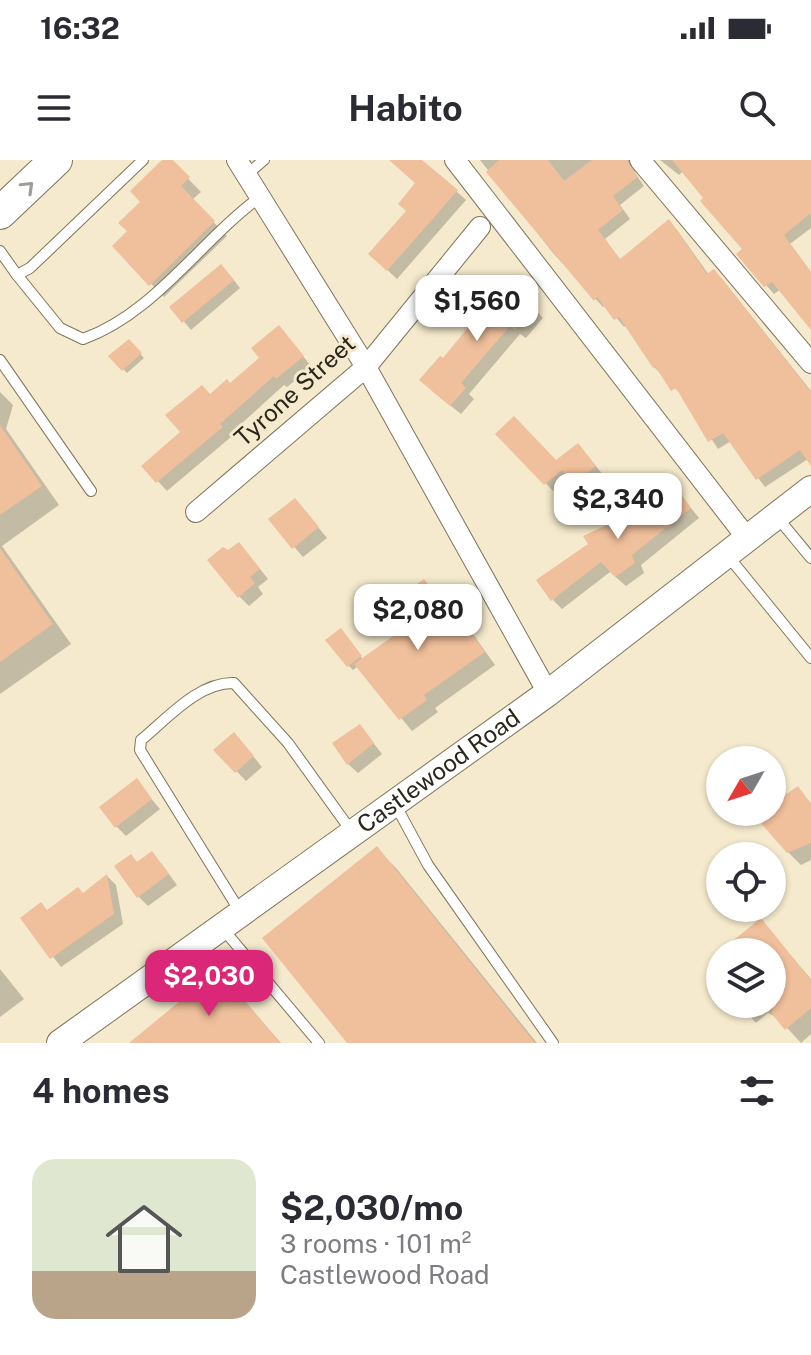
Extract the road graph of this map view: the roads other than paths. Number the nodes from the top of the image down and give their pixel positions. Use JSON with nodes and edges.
{"nodes":[{"id":1,"x":56,"y":160,"type":"edge"},
{"id":2,"x":143,"y":160,"type":"edge"},
{"id":3,"x":264,"y":160,"type":"edge"},
{"id":4,"x":455,"y":160,"type":"edge"},
{"id":5,"x":640,"y":160,"type":"edge"},
{"id":6,"x":242,"y":168,"type":"edge"},
{"id":7,"x":260,"y":197,"type":"junction"},
{"id":8,"x":0,"y":213,"type":"edge"},
{"id":9,"x":480,"y":227,"type":"dead end"},
{"id":10,"x":0,"y":251,"type":"edge"},
{"id":11,"x":17,"y":275,"type":"junction"},
{"id":12,"x":0,"y":360,"type":"edge"},
{"id":13,"x":811,"y":363,"type":"edge"},
{"id":14,"x":366,"y":367,"type":"junction"},
{"id":15,"x":811,"y":489,"type":"edge"},
{"id":16,"x":91,"y":491,"type":"dead end"},
{"id":17,"x":196,"y":512,"type":"dead end"},
{"id":18,"x":776,"y":516,"type":"junction"},
{"id":19,"x":737,"y":546,"type":"junction"},
{"id":20,"x":811,"y":558,"type":"edge"},
{"id":21,"x":811,"y":658,"type":"edge"},
{"id":22,"x":548,"y":693,"type":"junction"},
{"id":23,"x":394,"y":802,"type":"junction"},
{"id":24,"x":353,"y":834,"type":"junction"},
{"id":25,"x":232,"y":920,"type":"junction"},
{"id":26,"x":60,"y":1043,"type":"edge"},
{"id":27,"x":319,"y":1043,"type":"edge"},
{"id":28,"x":553,"y":1043,"type":"edge"}],
"edges":[{"from":8,"to":1,"type":"main road","one_way":true},
{"from":2,"to":11,"type":"lane"},
{"from":3,"to":6,"type":"lane"},
{"from":4,"to":19,"type":"street"},
{"from":5,"to":13,"type":"street"},
{"from":6,"to":7,"type":"street"},
{"from":7,"to":11,"type":"lane"},
{"from":7,"to":14,"type":"street"},
{"from":9,"to":14,"type":"street","name":"Tyrone Street"},
{"from":10,"to":11,"type":"lane"},
{"from":12,"to":16,"type":"lane"},
{"from":14,"to":17,"type":"street","name":"Tyrone Street"},
{"from":14,"to":22,"type":"street"},
{"from":15,"to":18,"type":"street","name":"Castlewood Road"},
{"from":18,"to":19,"type":"street","name":"Castlewood Road"},
{"from":18,"to":20,"type":"lane"},
{"from":19,"to":21,"type":"lane"},
{"from":19,"to":22,"type":"street","name":"Castlewood Road"},
{"from":22,"to":23,"type":"street","name":"Castlewood Road"},
{"from":23,"to":24,"type":"street","name":"Castlewood Road"},
{"from":23,"to":28,"type":"lane"},
{"from":24,"to":25,"type":"street","name":"Castlewood Road"},
{"from":24,"to":25,"type":"lane"},
{"from":25,"to":26,"type":"street","name":"Castlewood Road"},
{"from":25,"to":27,"type":"lane"}]}
